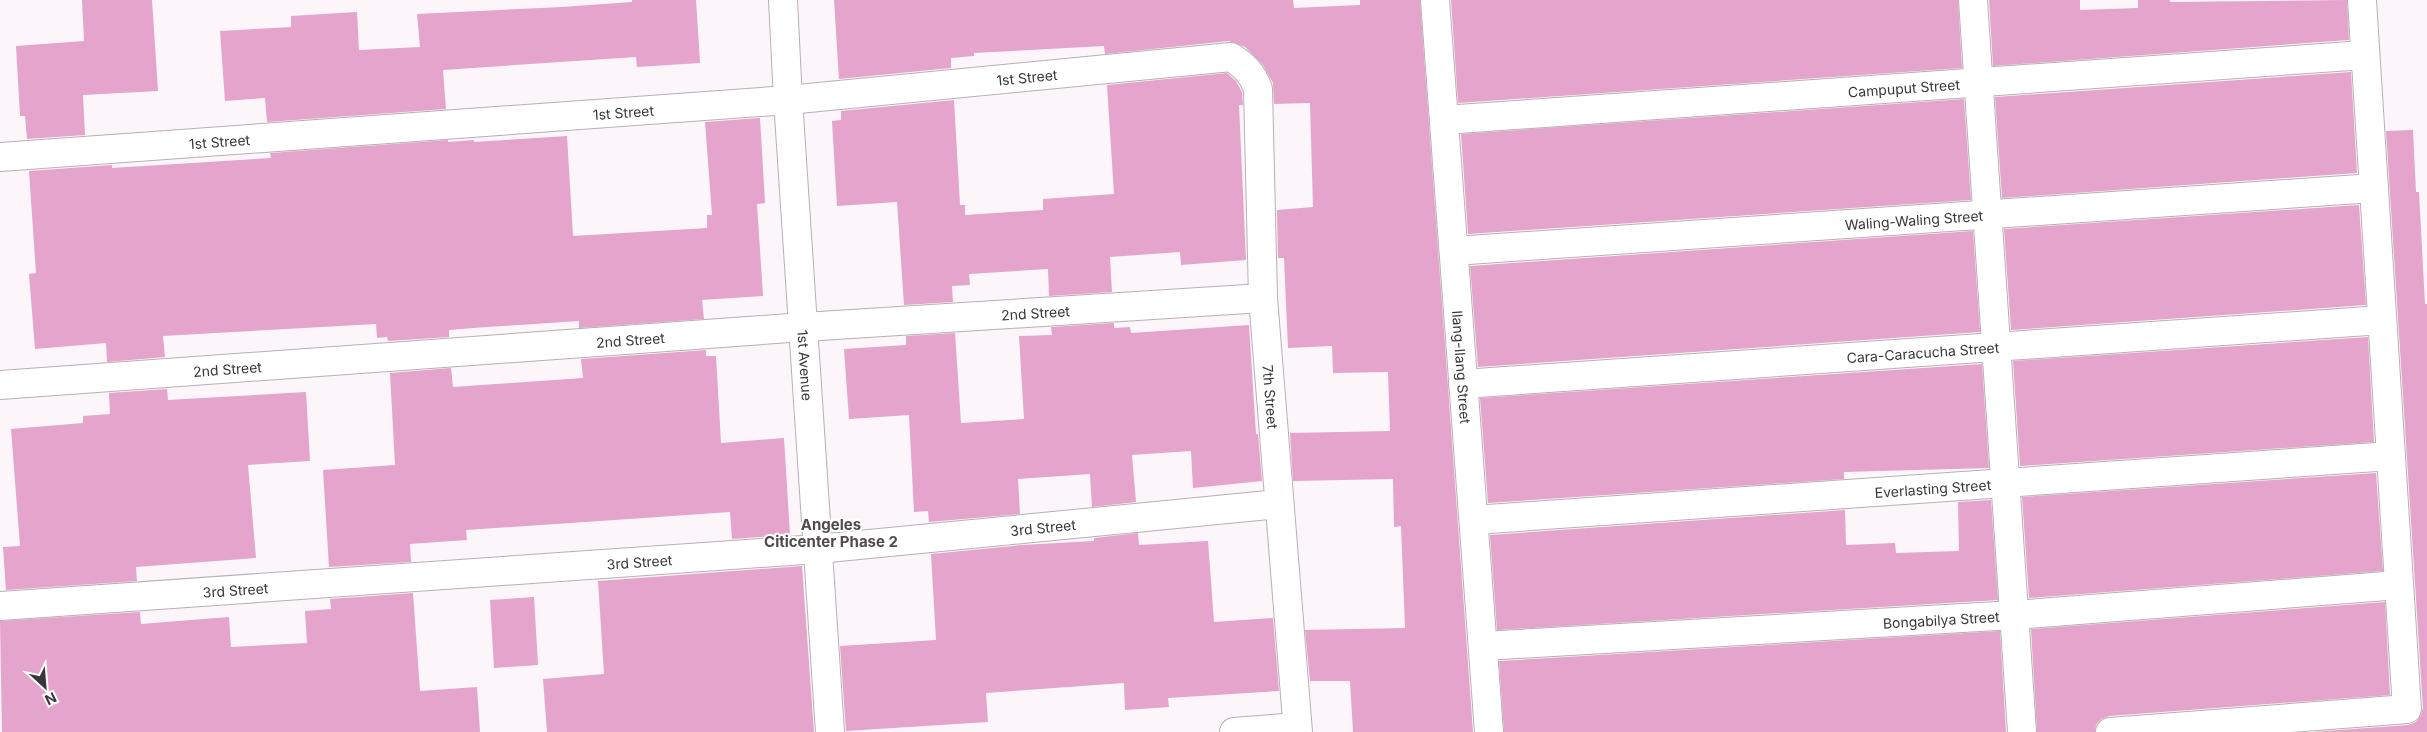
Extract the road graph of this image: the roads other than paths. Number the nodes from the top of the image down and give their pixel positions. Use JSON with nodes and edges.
{"nodes":[{"id":1,"x":784,"y":0,"type":"edge"},
{"id":2,"x":1435,"y":0,"type":"edge"},
{"id":3,"x":1974,"y":0,"type":"edge"},
{"id":4,"x":2362,"y":0,"type":"edge"},
{"id":5,"x":2365,"y":56,"type":"junction"},
{"id":6,"x":1244,"y":65,"type":"joint"},
{"id":7,"x":1979,"y":83,"type":"junction"},
{"id":8,"x":788,"y":100,"type":"junction"},
{"id":9,"x":1444,"y":120,"type":"junction"},
{"id":10,"x":0,"y":157,"type":"edge"},
{"id":11,"x":2374,"y":188,"type":"junction"},
{"id":12,"x":1987,"y":214,"type":"junction"},
{"id":13,"x":1454,"y":251,"type":"junction"},
{"id":14,"x":1263,"y":298,"type":"junction"},
{"id":15,"x":2382,"y":320,"type":"junction"},
{"id":16,"x":804,"y":326,"type":"junction"},
{"id":17,"x":1996,"y":346,"type":"junction"},
{"id":18,"x":1463,"y":384,"type":"junction"},
{"id":19,"x":0,"y":385,"type":"edge"},
{"id":20,"x":2391,"y":456,"type":"junction"},
{"id":21,"x":2006,"y":482,"type":"junction"},
{"id":22,"x":1279,"y":504,"type":"junction"},
{"id":23,"x":1474,"y":520,"type":"junction"},
{"id":24,"x":818,"y":549,"type":"junction"},
{"id":25,"x":2400,"y":585,"type":"junction"},
{"id":26,"x":0,"y":606,"type":"edge"},
{"id":27,"x":2014,"y":615,"type":"junction"},
{"id":28,"x":1483,"y":646,"type":"junction"},
{"id":29,"x":1297,"y":730,"type":"edge"},
{"id":30,"x":830,"y":732,"type":"edge"},
{"id":31,"x":1234,"y":732,"type":"edge"},
{"id":32,"x":1489,"y":732,"type":"edge"},
{"id":33,"x":2022,"y":732,"type":"edge"},
{"id":34,"x":2110,"y":732,"type":"edge"}],
"edges":[{"from":1,"to":8,"type":"street","name":"1st Avenue"},
{"from":2,"to":9,"type":"street","name":"Ilang-Ilang Street"},
{"from":3,"to":7,"type":"street"},
{"from":4,"to":5,"type":"street"},
{"from":5,"to":7,"type":"street","name":"Campuput Street"},
{"from":5,"to":11,"type":"street"},
{"from":6,"to":8,"type":"street","name":"1st Street"},
{"from":6,"to":14,"type":"street","name":"7th Street"},
{"from":7,"to":9,"type":"street","name":"Campuput Street"},
{"from":7,"to":12,"type":"street"},
{"from":8,"to":10,"type":"street","name":"1st Street"},
{"from":8,"to":16,"type":"street","name":"1st Avenue"},
{"from":9,"to":13,"type":"street","name":"Ilang-Ilang Street"},
{"from":11,"to":12,"type":"street","name":"Waling-Waling Street"},
{"from":11,"to":15,"type":"street"},
{"from":12,"to":13,"type":"street","name":"Waling-Waling Street"},
{"from":12,"to":17,"type":"street"},
{"from":13,"to":18,"type":"street","name":"Ilang-Ilang Street"},
{"from":14,"to":16,"type":"street","name":"2nd Street"},
{"from":14,"to":22,"type":"street","name":"7th Street"},
{"from":15,"to":17,"type":"street","name":"Cara-Caracucha Street"},
{"from":15,"to":20,"type":"street"},
{"from":16,"to":19,"type":"street","name":"2nd Street"},
{"from":16,"to":24,"type":"street","name":"1st Avenue"},
{"from":17,"to":18,"type":"street","name":"Cara-Caracucha Street"},
{"from":17,"to":21,"type":"street"},
{"from":18,"to":23,"type":"street","name":"Ilang-Ilang Street"},
{"from":20,"to":21,"type":"street","name":"Everlasting Street"},
{"from":20,"to":25,"type":"street"},
{"from":21,"to":23,"type":"street","name":"Everlasting Street"},
{"from":21,"to":27,"type":"street"},
{"from":22,"to":24,"type":"street","name":"3rd Street"},
{"from":22,"to":29,"type":"street","name":"7th Street"},
{"from":23,"to":28,"type":"street","name":"Ilang-Ilang Street"},
{"from":24,"to":26,"type":"street","name":"3rd Street"},
{"from":24,"to":30,"type":"street","name":"1st Avenue"},
{"from":25,"to":27,"type":"street","name":"Bongabilya Street"},
{"from":25,"to":34,"type":"street"},
{"from":27,"to":28,"type":"street","name":"Bongabilya Street"},
{"from":27,"to":33,"type":"street"},
{"from":28,"to":32,"type":"street","name":"Ilang-Ilang Street"},
{"from":29,"to":31,"type":"street"}]}
